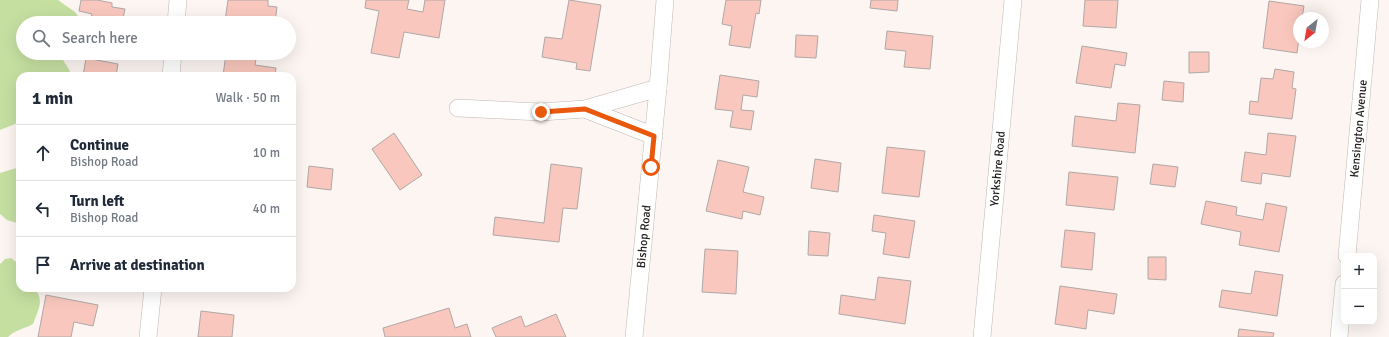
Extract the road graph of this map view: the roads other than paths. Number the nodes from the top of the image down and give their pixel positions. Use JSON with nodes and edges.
{"nodes":[{"id":1,"x":178,"y":0,"type":"edge"},
{"id":2,"x":665,"y":0,"type":"edge"},
{"id":3,"x":1013,"y":0,"type":"edge"},
{"id":4,"x":1370,"y":0,"type":"edge"},
{"id":5,"x":177,"y":16,"type":"edge"},
{"id":6,"x":172,"y":60,"type":"edge"},
{"id":7,"x":171,"y":72,"type":"edge"},
{"id":8,"x":658,"y":88,"type":"junction"},
{"id":9,"x":458,"y":108,"type":"dead end"},
{"id":10,"x":585,"y":109,"type":"junction"},
{"id":11,"x":654,"y":136,"type":"junction"},
{"id":12,"x":1346,"y":253,"type":"edge"},
{"id":13,"x":1344,"y":289,"type":"edge"},
{"id":14,"x":153,"y":292,"type":"edge"},
{"id":15,"x":148,"y":337,"type":"edge"},
{"id":16,"x":634,"y":337,"type":"edge"},
{"id":17,"x":982,"y":337,"type":"edge"},
{"id":18,"x":1339,"y":337,"type":"edge"}],
"edges":[{"from":1,"to":5,"type":"street"},
{"from":2,"to":8,"type":"street","name":"Bishop Road"},
{"from":3,"to":17,"type":"street","name":"Yorkshire Road"},
{"from":4,"to":12,"type":"street","name":"Kensington Avenue"},
{"from":6,"to":7,"type":"street"},
{"from":8,"to":10,"type":"street"},
{"from":8,"to":11,"type":"street","name":"Bishop Road"},
{"from":9,"to":10,"type":"street"},
{"from":10,"to":11,"type":"street"},
{"from":11,"to":16,"type":"street","name":"Bishop Road"},
{"from":13,"to":18,"type":"street"},
{"from":14,"to":15,"type":"street"}]}
